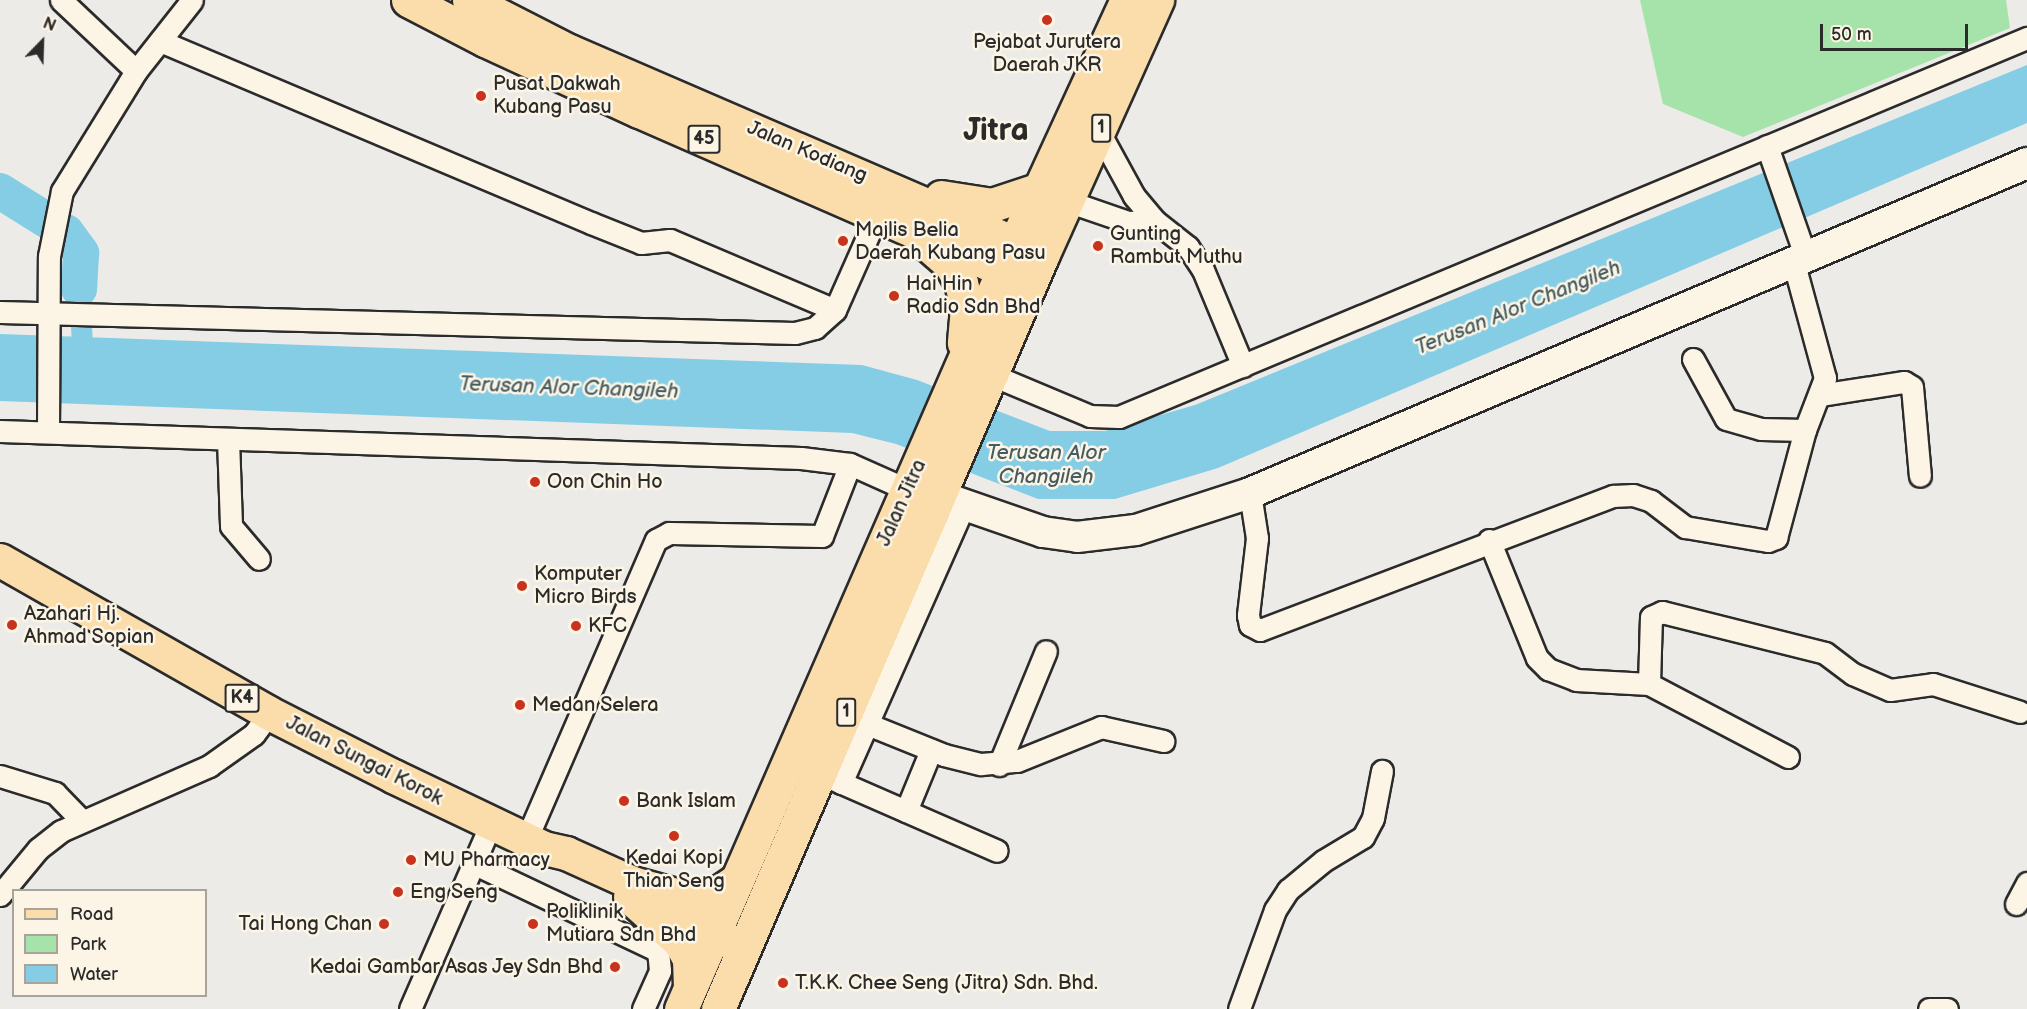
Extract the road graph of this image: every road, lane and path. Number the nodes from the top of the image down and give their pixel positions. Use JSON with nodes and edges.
{"nodes":[{"id":1,"x":61,"y":0,"type":"edge"},
{"id":2,"x":192,"y":0,"type":"edge"},
{"id":3,"x":408,"y":0,"type":"edge"},
{"id":4,"x":469,"y":0,"type":"edge"},
{"id":5,"x":1127,"y":0,"type":"edge"},
{"id":6,"x":1157,"y":0,"type":"edge"},
{"id":7,"x":2027,"y":38,"type":"edge"},
{"id":8,"x":160,"y":41,"type":"junction"},
{"id":9,"x":136,"y":71,"type":"junction"},
{"id":10,"x":1099,"y":132,"type":"junction"},
{"id":11,"x":1770,"y":154,"type":"junction"},
{"id":12,"x":2027,"y":163,"type":"edge"},
{"id":13,"x":1053,"y":195,"type":"junction"},
{"id":14,"x":886,"y":206,"type":"junction"},
{"id":15,"x":1155,"y":221,"type":"junction"},
{"id":16,"x":1800,"y":253,"type":"junction"},
{"id":17,"x":1023,"y":263,"type":"junction"},
{"id":18,"x":835,"y":310,"type":"junction"},
{"id":19,"x":0,"y":312,"type":"edge"},
{"id":20,"x":56,"y":318,"type":"junction"},
{"id":21,"x":1693,"y":359,"type":"dead end"},
{"id":22,"x":1243,"y":366,"type":"junction"},
{"id":23,"x":971,"y":384,"type":"junction"},
{"id":24,"x":1820,"y":395,"type":"junction"},
{"id":25,"x":48,"y":422,"type":"junction"},
{"id":26,"x":1805,"y":430,"type":"junction"},
{"id":27,"x":0,"y":431,"type":"edge"},
{"id":28,"x":228,"y":439,"type":"junction"},
{"id":29,"x":850,"y":464,"type":"junction"},
{"id":30,"x":1920,"y":476,"type":"dead end"},
{"id":31,"x":933,"y":492,"type":"junction"},
{"id":32,"x":1250,"y":493,"type":"junction"},
{"id":33,"x":1490,"y":540,"type":"junction"},
{"id":34,"x":259,"y":559,"type":"dead end"},
{"id":35,"x":1,"y":562,"type":"edge"},
{"id":36,"x":1046,"y":651,"type":"dead end"},
{"id":37,"x":1649,"y":684,"type":"junction"},
{"id":38,"x":2020,"y":712,"type":"dead end"},
{"id":39,"x":269,"y":713,"type":"junction"},
{"id":40,"x":857,"y":720,"type":"junction"},
{"id":41,"x":1163,"y":741,"type":"dead end"},
{"id":42,"x":931,"y":750,"type":"junction"},
{"id":43,"x":1788,"y":757,"type":"dead end"},
{"id":44,"x":999,"y":765,"type":"junction"},
{"id":45,"x":1382,"y":771,"type":"dead end"},
{"id":46,"x":0,"y":776,"type":"edge"},
{"id":47,"x":831,"y":778,"type":"junction"},
{"id":48,"x":906,"y":811,"type":"junction"},
{"id":49,"x":82,"y":821,"type":"junction"},
{"id":50,"x":491,"y":824,"type":"junction"},
{"id":51,"x":535,"y":844,"type":"junction"},
{"id":52,"x":997,"y":851,"type":"dead end"},
{"id":53,"x":474,"y":864,"type":"junction"},
{"id":54,"x":736,"y":881,"type":"junction"},
{"id":55,"x":2027,"y":883,"type":"edge"},
{"id":56,"x":631,"y":890,"type":"junction"},
{"id":57,"x":0,"y":895,"type":"edge"},
{"id":58,"x":2016,"y":903,"type":"dead end"},
{"id":59,"x":716,"y":928,"type":"junction"},
{"id":60,"x":747,"y":941,"type":"junction"},
{"id":61,"x":686,"y":998,"type":"edge"},
{"id":62,"x":410,"y":1009,"type":"edge"},
{"id":63,"x":643,"y":1009,"type":"edge"},
{"id":64,"x":718,"y":1009,"type":"edge"},
{"id":65,"x":1239,"y":1009,"type":"edge"},
{"id":66,"x":1929,"y":1009,"type":"edge"},
{"id":67,"x":1947,"y":1009,"type":"edge"}],
"edges":[{"from":1,"to":9,"type":"street"},
{"from":2,"to":8,"type":"street"},
{"from":3,"to":14,"type":"main road","name":"Jalan Kodiang","number":"45"},
{"from":4,"to":14,"type":"main road","name":"Jalan Kodiang","number":"45"},
{"from":5,"to":13,"type":"main road","name":"Jalan Jitra","number":"1"},
{"from":6,"to":10,"type":"main road","name":"Jalan Jitra","number":"1"},
{"from":7,"to":11,"type":"street"},
{"from":8,"to":9,"type":"street"},
{"from":8,"to":18,"type":"street"},
{"from":9,"to":20,"type":"street"},
{"from":10,"to":13,"type":"main road","name":"Jalan Jitra","number":"1"},
{"from":10,"to":15,"type":"street"},
{"from":11,"to":16,"type":"street"},
{"from":11,"to":22,"type":"street"},
{"from":12,"to":16,"type":"street"},
{"from":13,"to":14,"type":"main road"},
{"from":13,"to":15,"type":"street"},
{"from":13,"to":17,"type":"main road","name":"Jalan Jitra","number":"1"},
{"from":14,"to":17,"type":"main road","name":"Jalan Kodiang","number":"45"},
{"from":14,"to":17,"type":"main road","name":"Jalan Kodiang","number":"45"},
{"from":14,"to":18,"type":"street"},
{"from":14,"to":23,"type":"main road"},
{"from":15,"to":22,"type":"street"},
{"from":16,"to":24,"type":"street"},
{"from":16,"to":32,"type":"street"},
{"from":17,"to":23,"type":"main road","name":"Jalan Jitra","number":"1"},
{"from":18,"to":20,"type":"street"},
{"from":19,"to":20,"type":"street"},
{"from":20,"to":25,"type":"street"},
{"from":21,"to":26,"type":"street"},
{"from":22,"to":23,"type":"street"},
{"from":23,"to":31,"type":"main road","name":"Jalan Jitra","number":"1"},
{"from":24,"to":26,"type":"street"},
{"from":24,"to":30,"type":"street"},
{"from":25,"to":27,"type":"street"},
{"from":25,"to":28,"type":"street"},
{"from":26,"to":33,"type":"street"},
{"from":28,"to":29,"type":"street"},
{"from":28,"to":34,"type":"street"},
{"from":29,"to":31,"type":"street"},
{"from":29,"to":51,"type":"street"},
{"from":31,"to":32,"type":"street"},
{"from":31,"to":40,"type":"main road","name":"Jalan Jitra","number":"1"},
{"from":31,"to":54,"type":"main road","name":"Jalan Jitra","number":"1"},
{"from":32,"to":33,"type":"street"},
{"from":33,"to":37,"type":"street"},
{"from":35,"to":39,"type":"main road","name":"Jalan Sungai Korok","number":"K4"},
{"from":36,"to":44,"type":"street"},
{"from":37,"to":38,"type":"street"},
{"from":37,"to":43,"type":"street"},
{"from":39,"to":49,"type":"street"},
{"from":39,"to":50,"type":"main road","name":"Jalan Sungai Korok","number":"K4"},
{"from":40,"to":42,"type":"street"},
{"from":40,"to":47,"type":"main road","name":"Jalan Jitra","number":"1"},
{"from":41,"to":44,"type":"street"},
{"from":42,"to":44,"type":"street"},
{"from":42,"to":48,"type":"street"},
{"from":45,"to":65,"type":"street"},
{"from":46,"to":49,"type":"street"},
{"from":47,"to":48,"type":"street"},
{"from":47,"to":60,"type":"main road","name":"Jalan Jitra","number":"1"},
{"from":48,"to":52,"type":"street"},
{"from":49,"to":57,"type":"street"},
{"from":50,"to":51,"type":"main road","name":"Jalan Sungai Korok","number":"K4"},
{"from":50,"to":53,"type":"street"},
{"from":51,"to":56,"type":"main road","name":"Jalan Sungai Korok","number":"K4"},
{"from":53,"to":62,"type":"street"},
{"from":53,"to":63,"type":"street"},
{"from":54,"to":56,"type":"main road"},
{"from":54,"to":59,"type":"main road","name":"Jalan Jitra","number":"1"},
{"from":55,"to":58,"type":"street"},
{"from":56,"to":59,"type":"main road","name":"Jalan Sungai Korok","number":"K4"},
{"from":56,"to":61,"type":"main road"},
{"from":59,"to":60,"type":"main road","number":"K4"},
{"from":59,"to":61,"type":"main road","name":"Jalan Jitra","number":"1"},
{"from":60,"to":64,"type":"main road","name":"Jalan Jitra","number":"1"},
{"from":66,"to":67,"type":"street"}]}
